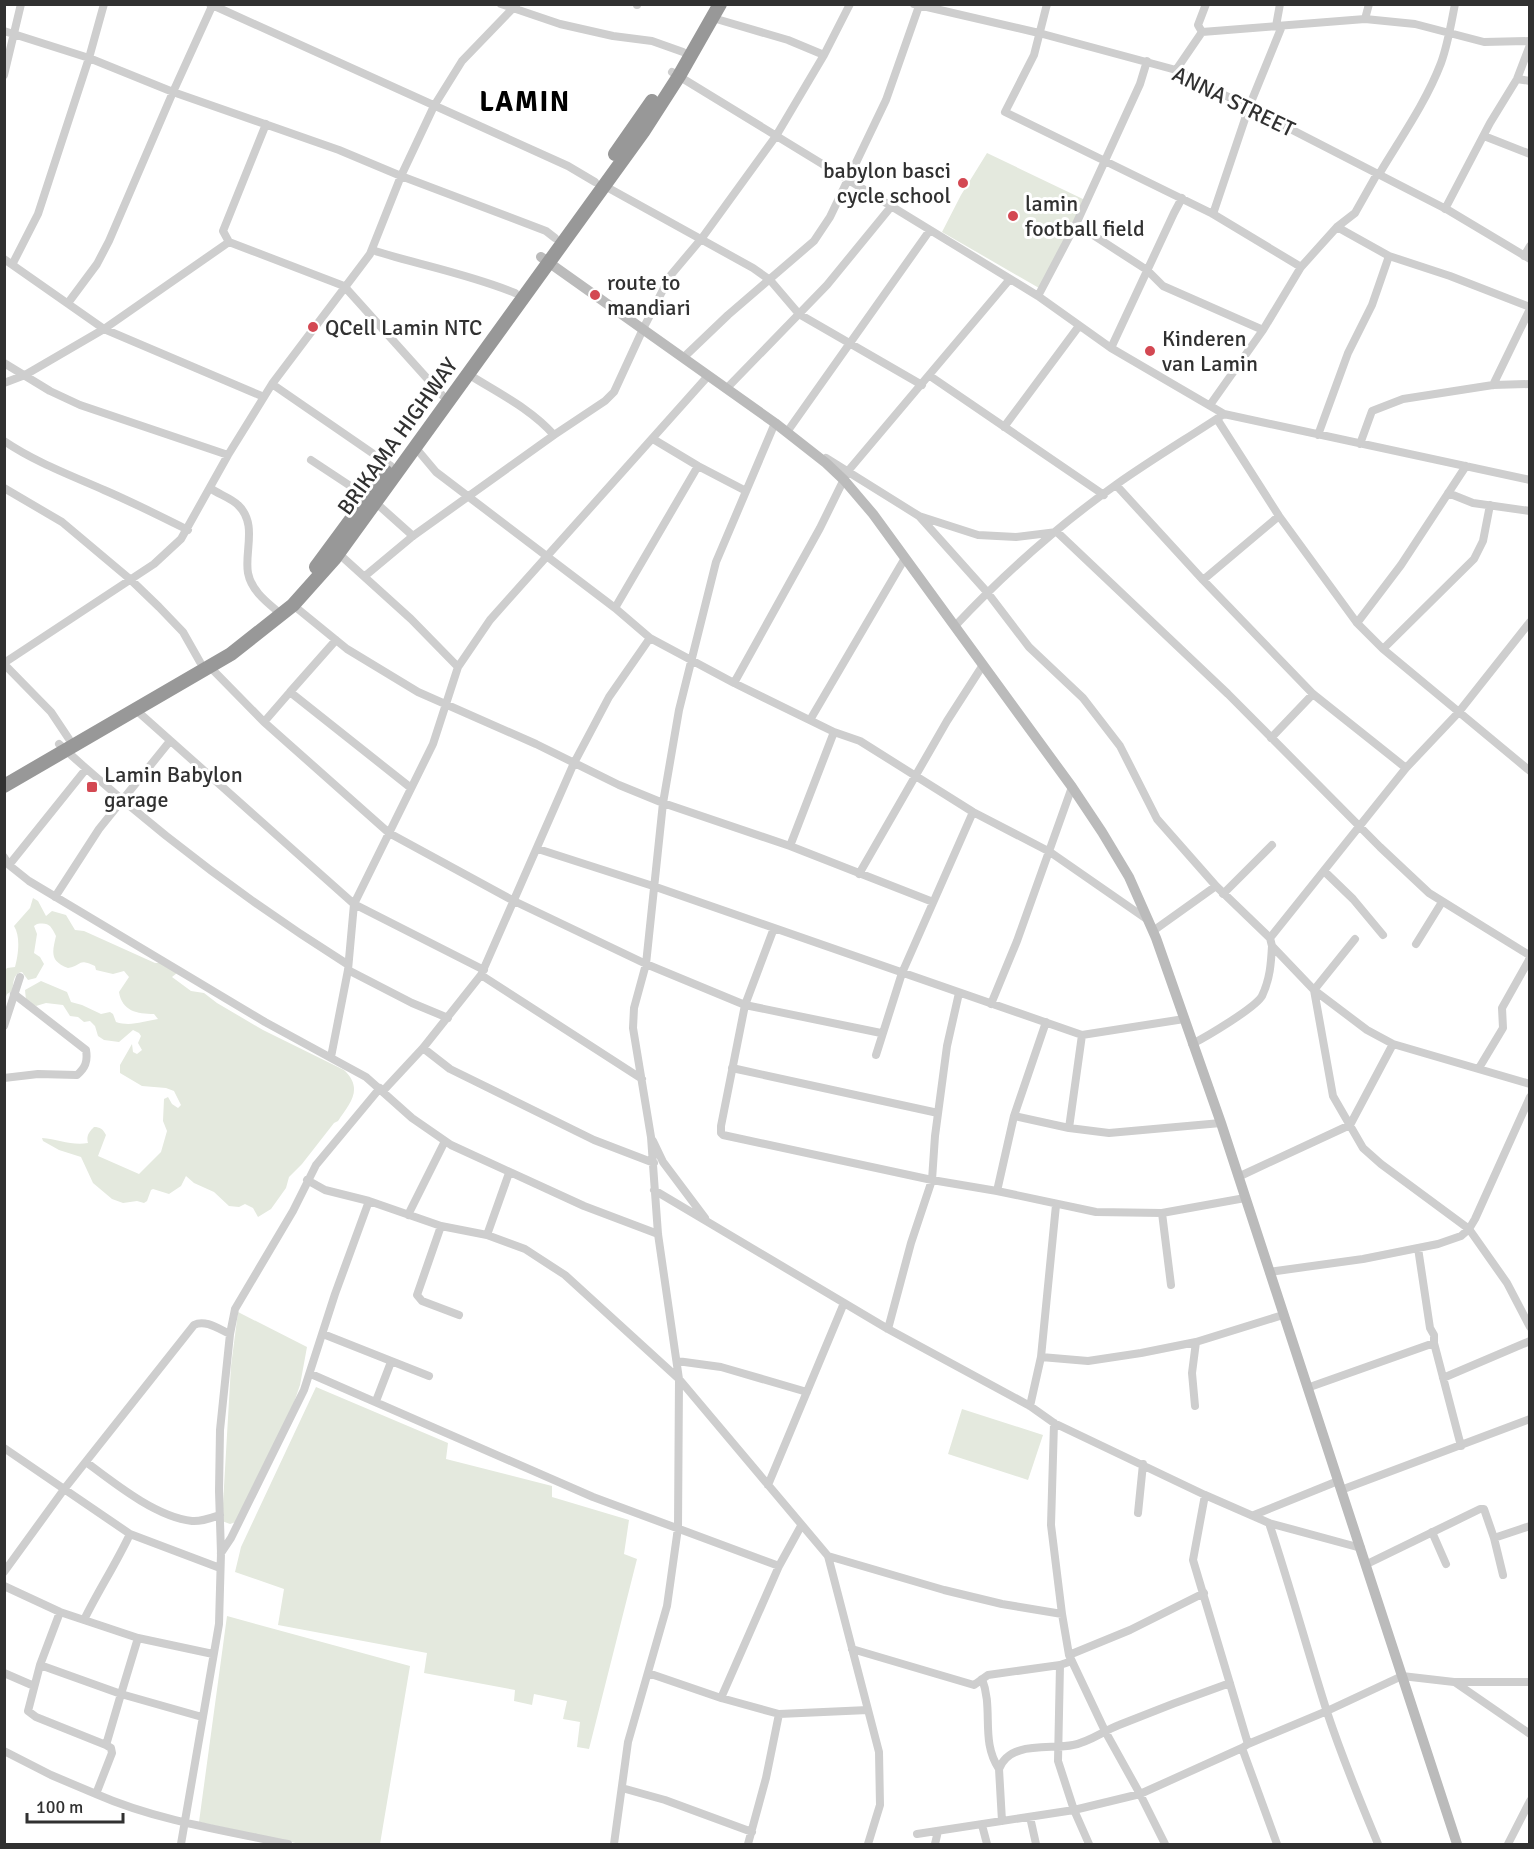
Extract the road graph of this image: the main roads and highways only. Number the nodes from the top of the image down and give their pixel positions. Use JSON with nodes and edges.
{"nodes":[{"id":1,"x":720,"y":4,"type":"edge"},
{"id":2,"x":712,"y":11,"type":"edge"},
{"id":3,"x":675,"y":74,"type":"junction"},
{"id":4,"x":599,"y":184,"type":"junction"},
{"id":5,"x":544,"y":260,"type":"junction"},
{"id":6,"x":371,"y":500,"type":"junction"},
{"id":7,"x":205,"y":664,"type":"junction"},
{"id":8,"x":65,"y":744,"type":"junction"},
{"id":9,"x":40,"y":761,"type":"junction"},
{"id":10,"x":4,"y":776,"type":"edge"},
{"id":11,"x":4,"y":786,"type":"edge"},
{"id":12,"x":1457,"y":1845,"type":"edge"}],
"edges":[{"from":1,"to":2,"type":"highway","name":"BRIKAMA HIGHWAY"},
{"from":2,"to":3,"type":"highway","name":"BRIKAMA HIGHWAY"},
{"from":2,"to":3,"type":"highway","name":"BRIKAMA HIGHWAY"},
{"from":3,"to":4,"type":"highway","name":"BRIKAMA HIGHWAY"},
{"from":4,"to":5,"type":"highway","name":"BRIKAMA HIGHWAY"},
{"from":4,"to":5,"type":"highway","name":"BRIKAMA HIGHWAY"},
{"from":5,"to":6,"type":"highway","name":"BRIKAMA HIGHWAY"},
{"from":5,"to":6,"type":"highway","name":"BRIKAMA HIGHWAY"},
{"from":5,"to":12,"type":"main road"},
{"from":6,"to":7,"type":"highway","name":"BRIKAMA HIGHWAY"},
{"from":6,"to":7,"type":"highway","name":"BRIKAMA HIGHWAY"},
{"from":7,"to":8,"type":"highway","name":"BRIKAMA HIGHWAY"},
{"from":7,"to":8,"type":"highway","name":"BRIKAMA HIGHWAY"},
{"from":8,"to":9,"type":"highway","name":"BRIKAMA HIGHWAY"},
{"from":9,"to":10,"type":"highway","name":"BRIKAMA HIGHWAY"},
{"from":9,"to":11,"type":"highway","name":"BRIKAMA HIGHWAY"}]}
